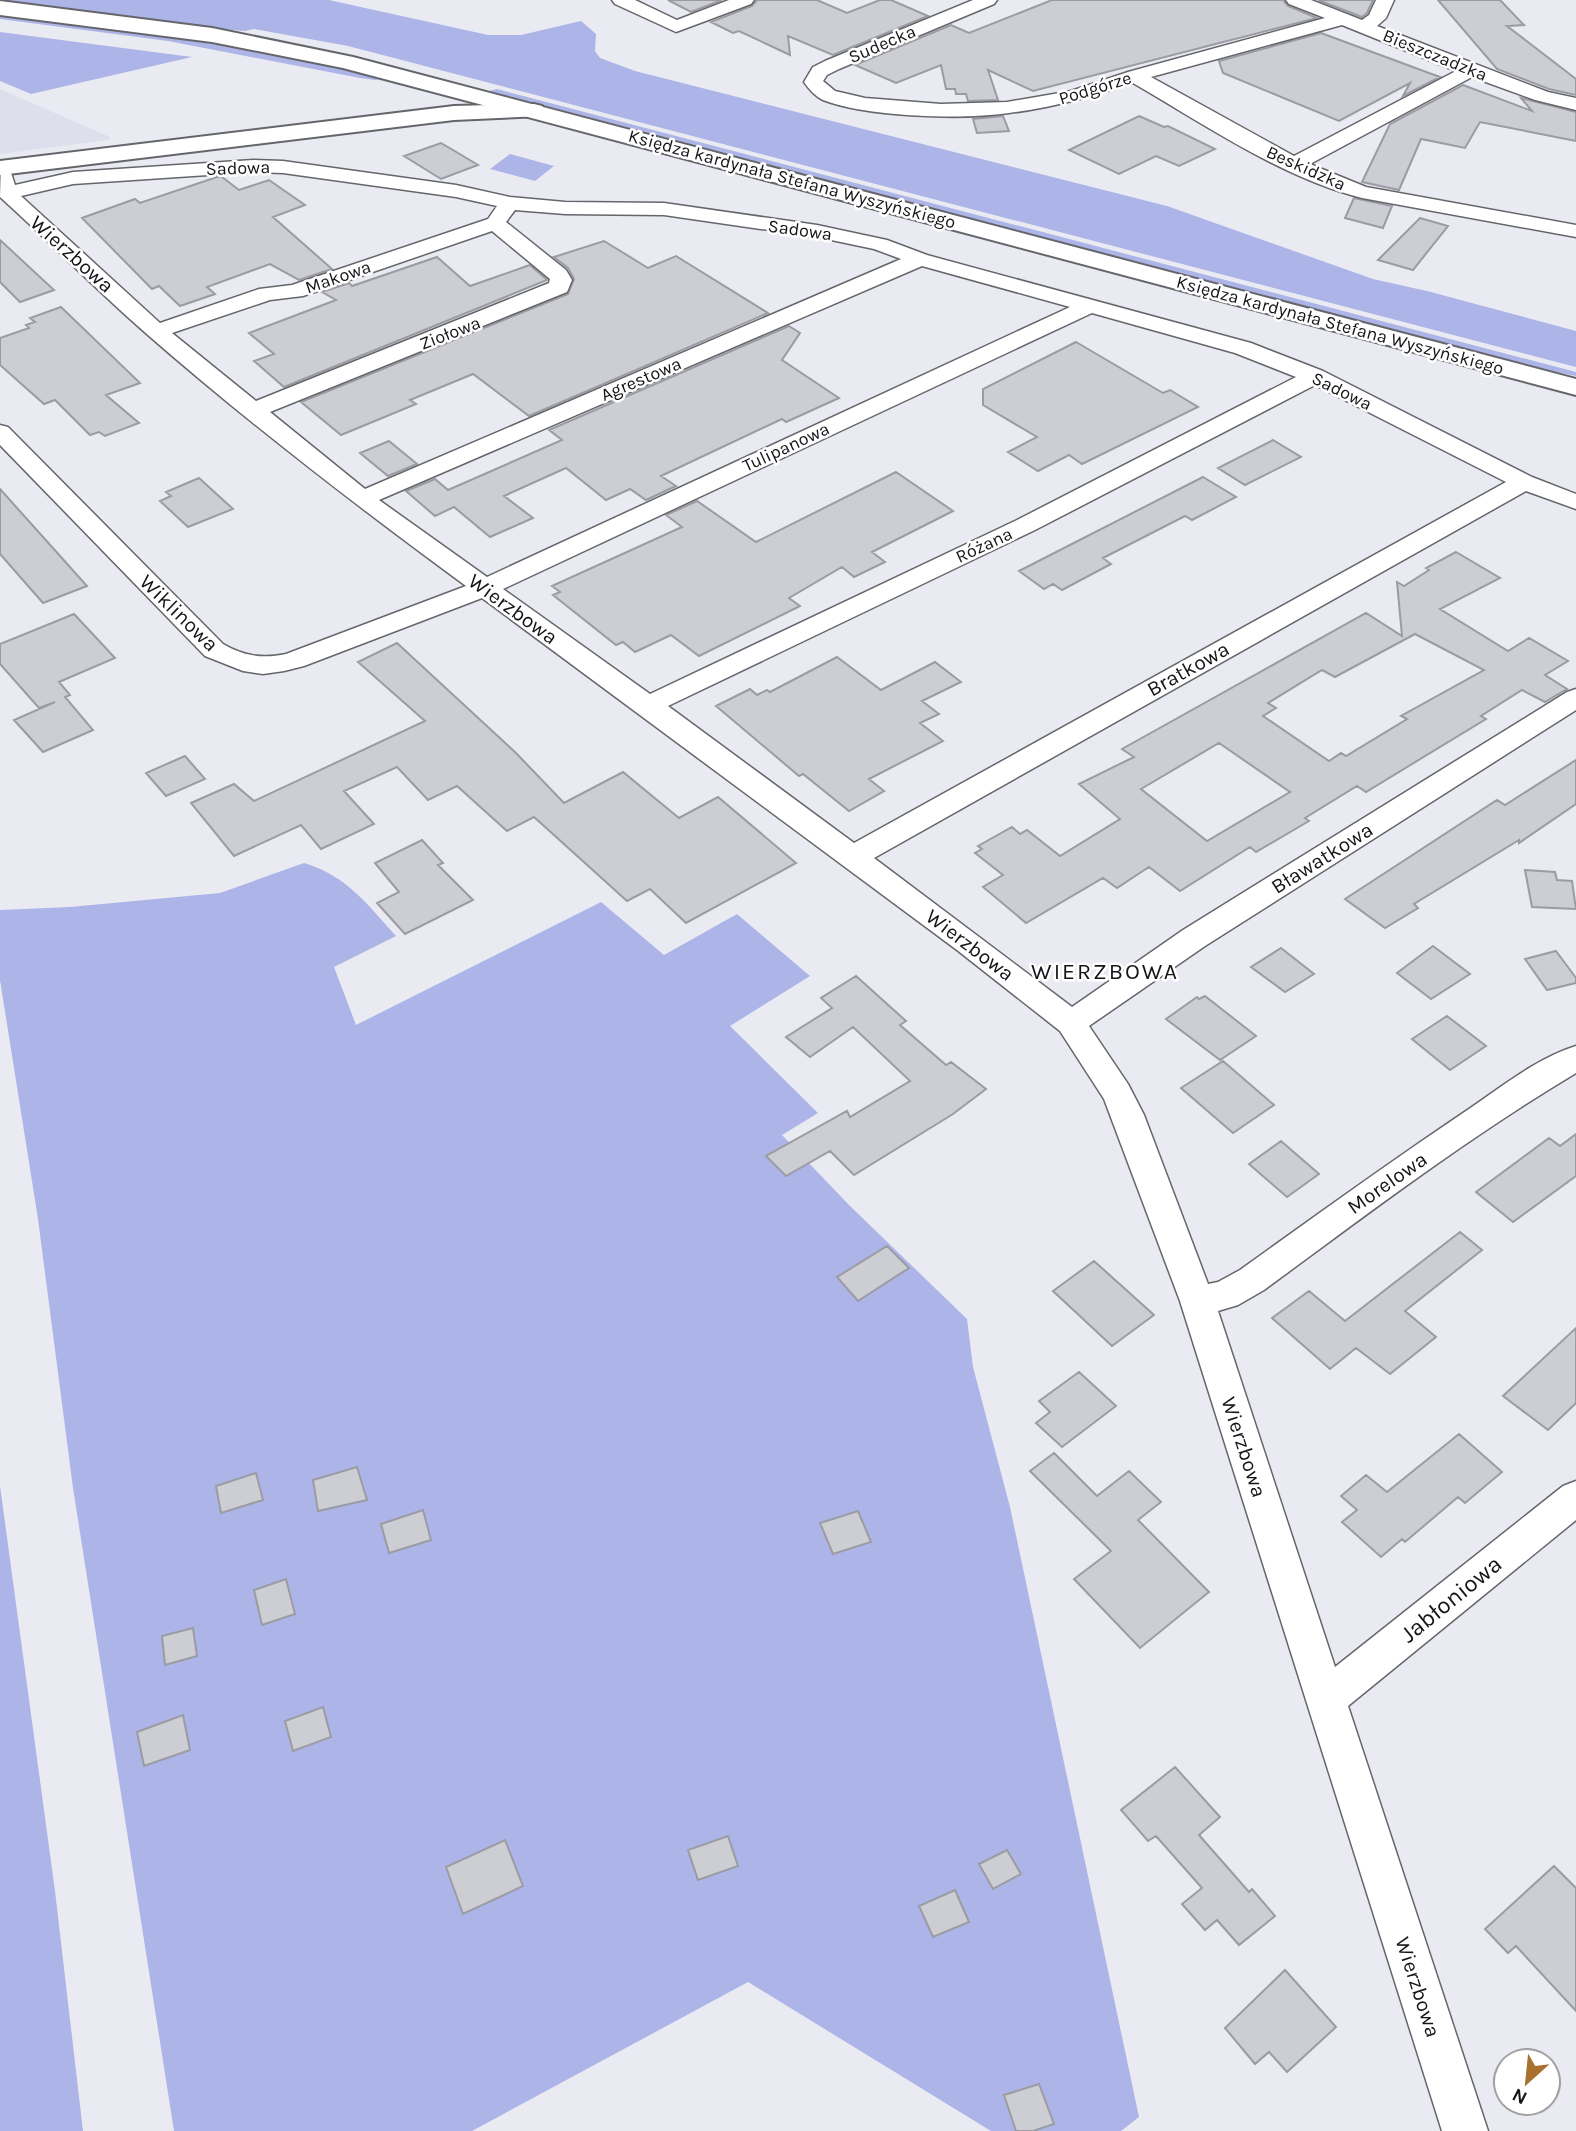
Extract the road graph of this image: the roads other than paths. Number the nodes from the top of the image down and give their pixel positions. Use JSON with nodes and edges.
{"nodes":[{"id":1,"x":621,"y":0,"type":"edge"},
{"id":2,"x":745,"y":0,"type":"edge"},
{"id":3,"x":988,"y":0,"type":"edge"},
{"id":4,"x":1295,"y":0,"type":"edge"},
{"id":5,"x":1385,"y":0,"type":"edge"},
{"id":6,"x":0,"y":8,"type":"edge"},
{"id":7,"x":1343,"y":19,"type":"junction"},
{"id":8,"x":1364,"y":26,"type":"junction"},
{"id":9,"x":1471,"y":70,"type":"junction"},
{"id":10,"x":1135,"y":76,"type":"junction"},
{"id":11,"x":445,"y":87,"type":"junction"},
{"id":12,"x":842,"y":99,"type":"joint"},
{"id":13,"x":1576,"y":104,"type":"edge"},
{"id":14,"x":534,"y":111,"type":"junction"},
{"id":15,"x":413,"y":118,"type":"junction"},
{"id":16,"x":336,"y":127,"type":"junction"},
{"id":17,"x":1296,"y":163,"type":"junction"},
{"id":18,"x":1,"y":168,"type":"edge"},
{"id":19,"x":7,"y":193,"type":"junction"},
{"id":20,"x":510,"y":203,"type":"junction"},
{"id":21,"x":495,"y":223,"type":"junction"},
{"id":22,"x":1576,"y":231,"type":"edge"},
{"id":23,"x":920,"y":259,"type":"junction"},
{"id":24,"x":1089,"y":306,"type":"junction"},
{"id":25,"x":156,"y":331,"type":"junction"},
{"id":26,"x":1315,"y":376,"type":"junction"},
{"id":27,"x":1576,"y":387,"type":"edge"},
{"id":28,"x":252,"y":411,"type":"junction"},
{"id":29,"x":0,"y":432,"type":"edge"},
{"id":30,"x":1524,"y":481,"type":"junction"},
{"id":31,"x":362,"y":499,"type":"junction"},
{"id":32,"x":1576,"y":502,"type":"edge"},
{"id":33,"x":484,"y":588,"type":"junction"},
{"id":34,"x":1576,"y":698,"type":"edge"},
{"id":35,"x":648,"y":705,"type":"junction"},
{"id":36,"x":852,"y":857,"type":"junction"},
{"id":37,"x":1071,"y":1023,"type":"junction"},
{"id":38,"x":1576,"y":1058,"type":"edge"},
{"id":39,"x":1197,"y":1301,"type":"junction"},
{"id":40,"x":1576,"y":1498,"type":"edge"},
{"id":41,"x":1326,"y":1699,"type":"junction"},
{"id":42,"x":1465,"y":2131,"type":"edge"}],
"edges":[{"from":1,"to":2,"type":"street"},
{"from":3,"to":12,"type":"street","name":"Sudecka"},
{"from":4,"to":7,"type":"street","name":"Bieszczadzka"},
{"from":5,"to":8,"type":"street"},
{"from":6,"to":11,"type":"main road","name":"Księdza kardynała Stefana Wyszyńskiego"},
{"from":7,"to":8,"type":"street","name":"Bieszczadzka"},
{"from":7,"to":10,"type":"street","name":"Podgórze"},
{"from":8,"to":9,"type":"street","name":"Bieszczadzka"},
{"from":9,"to":13,"type":"street","name":"Bieszczadzka"},
{"from":9,"to":17,"type":"street"},
{"from":10,"to":12,"type":"street","name":"Podgórze"},
{"from":10,"to":17,"type":"street","name":"Beskidzka"},
{"from":11,"to":14,"type":"main road","name":"Księdza kardynała Stefana Wyszyńskiego"},
{"from":11,"to":15,"type":"main road","name":"Sadowa"},
{"from":11,"to":16,"type":"main road","name":"Sadowa"},
{"from":14,"to":15,"type":"main road","name":"Sadowa"},
{"from":14,"to":27,"type":"main road","name":"Księdza kardynała Stefana Wyszyńskiego"},
{"from":15,"to":16,"type":"main road","name":"Sadowa"},
{"from":16,"to":18,"type":"main road","name":"Sadowa"},
{"from":17,"to":22,"type":"street","name":"Beskidzka"},
{"from":18,"to":19,"type":"street","name":"Sadowa"},
{"from":19,"to":20,"type":"street","name":"Sadowa"},
{"from":19,"to":25,"type":"street","name":"Wierzbowa"},
{"from":20,"to":21,"type":"street"},
{"from":20,"to":23,"type":"street","name":"Sadowa"},
{"from":21,"to":25,"type":"street","name":"Makowa"},
{"from":21,"to":28,"type":"street","name":"Ziołowa"},
{"from":23,"to":24,"type":"street","name":"Sadowa"},
{"from":23,"to":31,"type":"street","name":"Agrestowa"},
{"from":24,"to":26,"type":"street","name":"Sadowa"},
{"from":24,"to":33,"type":"street","name":"Tulipanowa"},
{"from":25,"to":28,"type":"street","name":"Wierzbowa"},
{"from":26,"to":30,"type":"street","name":"Sadowa"},
{"from":26,"to":35,"type":"street","name":"Różana"},
{"from":28,"to":31,"type":"street","name":"Wierzbowa"},
{"from":29,"to":33,"type":"street","name":"Wiklinowa"},
{"from":30,"to":32,"type":"street","name":"Sadowa"},
{"from":30,"to":36,"type":"street","name":"Bratkowa"},
{"from":31,"to":33,"type":"street","name":"Wierzbowa"},
{"from":33,"to":35,"type":"street","name":"Wierzbowa"},
{"from":34,"to":37,"type":"street","name":"Bławatkowa"},
{"from":35,"to":36,"type":"street","name":"Wierzbowa"},
{"from":36,"to":37,"type":"street","name":"Wierzbowa"},
{"from":37,"to":39,"type":"street","name":"Wierzbowa"},
{"from":38,"to":39,"type":"street","name":"Morelowa"},
{"from":39,"to":41,"type":"street","name":"Wierzbowa"},
{"from":40,"to":41,"type":"street","name":"Jabłoniowa"},
{"from":41,"to":42,"type":"street","name":"Wierzbowa"}]}
